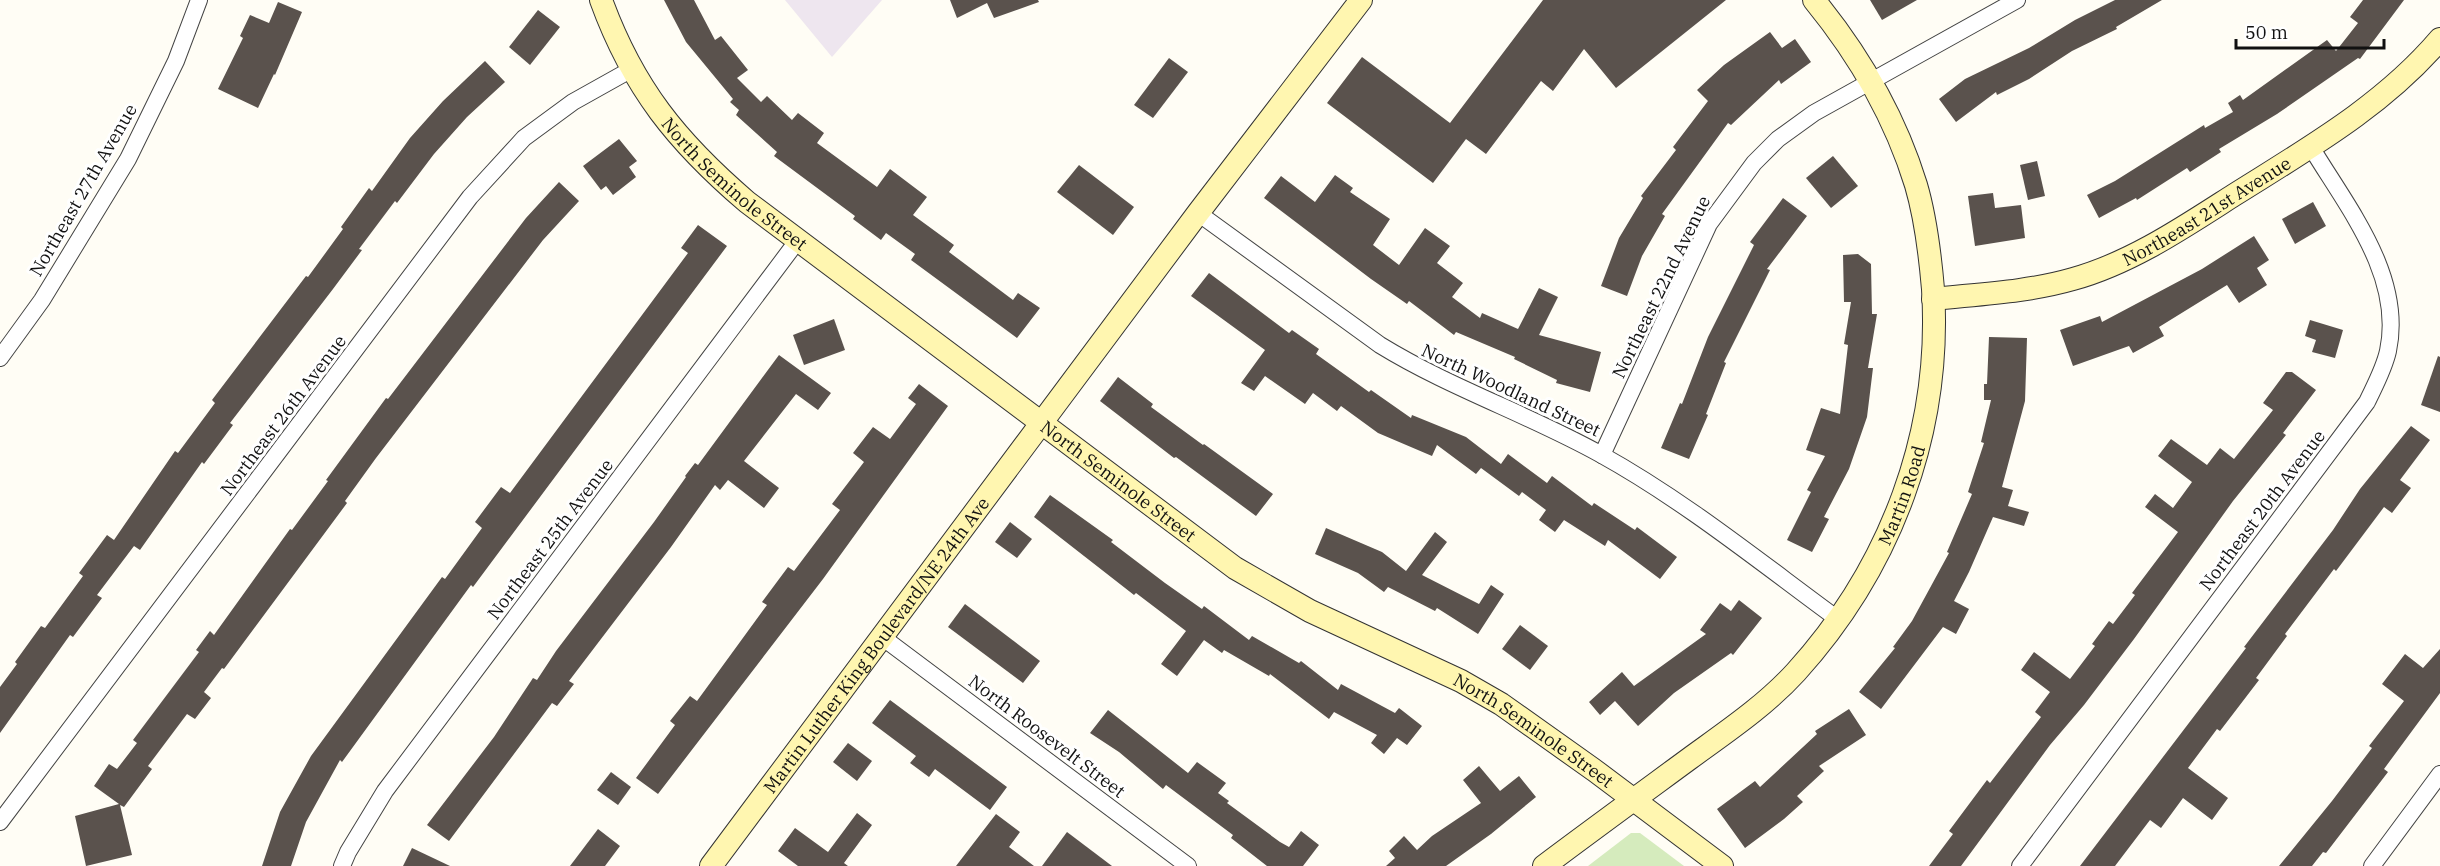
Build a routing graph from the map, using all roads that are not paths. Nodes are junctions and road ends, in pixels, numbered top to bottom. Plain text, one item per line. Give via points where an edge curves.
1 (199, 0) edge
2 (601, 0) edge
3 (1361, 0) edge
4 (1815, 0) edge
5 (2017, 0) edge
6 (2440, 39) edge
7 (632, 69) junction
8 (1870, 80) junction
9 (2311, 147) junction
10 (1198, 213) junction
11 (798, 240) junction
12 (1933, 299) junction
13 (0, 358) edge
14 (1041, 423) junction
15 (1602, 455) junction
16 (1839, 620) junction
17 (882, 637) junction
18 (2440, 774) edge
19 (1633, 800) junction
20 (0, 822) edge
21 (717, 864) edge
22 (342, 866) edge
23 (1188, 866) edge
24 (1544, 866) edge
25 (1722, 866) edge
26 (2020, 866) edge
27 (2372, 866) edge

1 - 13 street, Northeast 27th Avenue via 176,60 128,159 42,300
2 - 7 street, North Seminole Street
3 - 10 street, Martin Luther King Boulevard/NE 24th Ave
4 - 8 street, Martin Road
5 - 8 street, Northeast 22nd Avenue
6 - 9 street, Northeast 21st Avenue via 2377,100
7 - 11 street, North Seminole Street via 662,117 702,162
7 - 20 street, Northeast 26th Avenue via 573,102 524,138 470,197
8 - 12 street, Martin Road via 1893,125 1916,185 1930,256
8 - 15 street, Northeast 22nd Avenue via 1778,139 1728,195 1709,224
9 - 12 street, Northeast 21st Avenue via 2186,225 2113,264 2074,279 2023,289
9 - 26 street, Northeast 20th Avenue via 2374,251 2386,284 2390,326 2381,374 2367,402
10 - 14 street, Martin Luther King Boulevard/NE 24th Ave
10 - 15 street, North Woodland Street via 1412,365
11 - 14 street, North Seminole Street
11 - 22 street, Northeast 25th Avenue via 385,791
12 - 16 street, Martin Road via 1930,388 1911,476 1879,554
14 - 17 street, Martin Luther King Boulevard/NE 24th Ave
14 - 19 street, North Seminole Street via 1235,568 1310,611 1461,681 1524,720
15 - 16 street, North Woodland Street via 1708,524
16 - 19 street, Martin Road via 1794,675 1769,698
17 - 21 street, Martin Luther King Boulevard/NE 24th Ave
17 - 23 street, North Roosevelt Street
18 - 27 street
19 - 24 street, Martin Road
19 - 25 street, North Seminole Street

